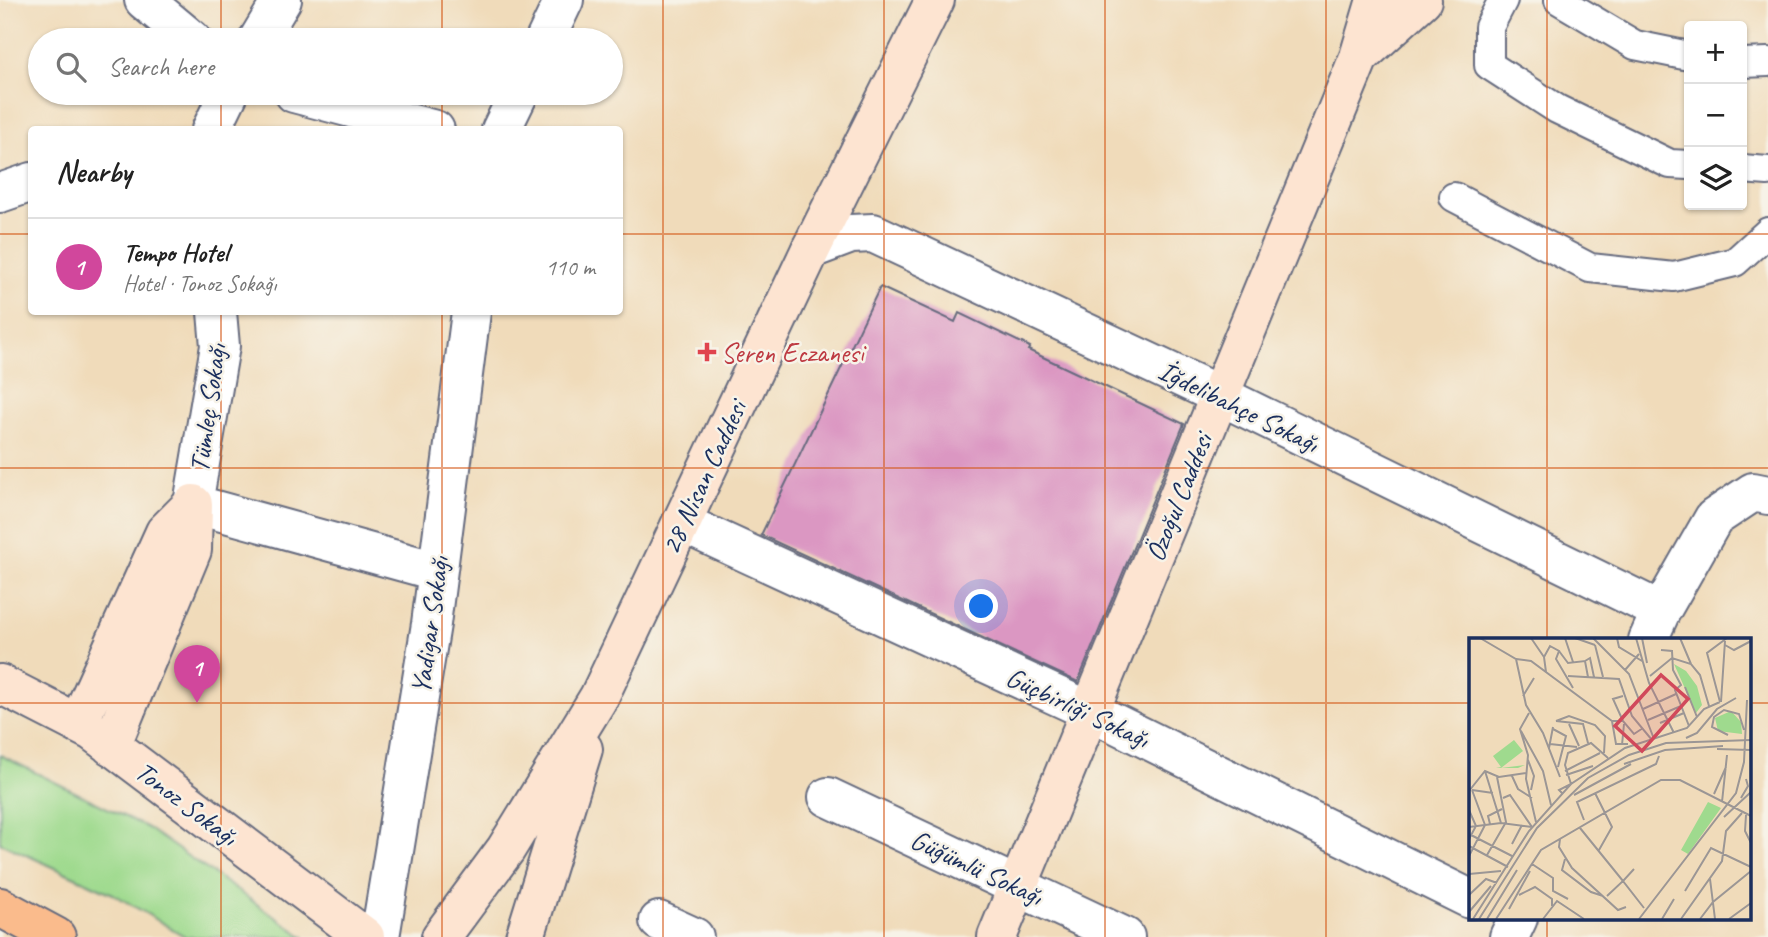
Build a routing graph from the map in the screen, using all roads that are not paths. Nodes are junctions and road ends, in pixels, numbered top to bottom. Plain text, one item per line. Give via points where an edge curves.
1 (144, 0) edge
2 (282, 0) edge
3 (565, 0) edge
4 (935, 0) edge
5 (1376, 0) edge
6 (1422, 0) edge
7 (1503, 0) edge
8 (1559, 0) edge
9 (178, 28) edge
10 (265, 28) edge
11 (551, 28) edge
12 (1684, 55) edge
13 (1359, 57) junction
14 (1768, 62) edge
15 (1747, 63) edge
16 (223, 105) edge
17 (340, 105) edge
18 (513, 105) edge
19 (213, 126) edge
20 (420, 126) edge
21 (503, 126) edge
22 (1684, 164) edge
23 (1747, 169) edge
24 (1768, 171) edge
25 (28, 183) edge
26 (0, 193) edge
27 (1454, 198) dead end
28 (1768, 232) edge
29 (811, 249) junction
30 (217, 315) edge
31 (471, 315) edge
32 (1219, 396) junction
33 (1768, 495) edge
34 (193, 504) junction
35 (682, 523) junction
36 (436, 571) junction
37 (1655, 625) edge
38 (0, 684) edge
39 (599, 697) junction
40 (1090, 711) junction
41 (78, 724) junction
42 (111, 746) junction
43 (828, 797) dead end
44 (1018, 886) junction
45 (1469, 898) edge
46 (0, 907) edge
47 (659, 921) dead end
48 (55, 937) edge
49 (365, 937) edge
50 (380, 937) edge
51 (442, 937) edge
52 (526, 937) edge
53 (694, 937) edge
54 (997, 937) edge
55 (1125, 937) edge

1 - 9 street
2 - 10 street
3 - 11 street
4 - 29 street, 28 Nisan Caddesi
5 - 13 street, Özoğul Caddesi
6 - 13 street
7 - 22 lane via 1489,27 1489,65 1557,109 1670,163
8 - 12 lane via 1635,45
13 - 32 street, Özoğul Caddesi
14 - 15 lane
16 - 19 street
17 - 20 street
18 - 21 street
23 - 24 lane
25 - 26 street
27 - 28 lane via 1590,268 1674,277 1735,262
29 - 32 street, İğdelibahçe Sokağı via 851,234 873,233
29 - 35 street, 28 Nisan Caddesi
30 - 34 street, Tümleç Sokağı via 220,345
31 - 36 street, Yadigar Sokağı
32 - 37 street, İğdelibahçe Sokağı
32 - 40 street, Özoğul Caddesi
33 - 37 street via 1753,492 1714,518
34 - 36 street
34 - 41 street via 164,531
34 - 42 street via 192,550
35 - 39 street, 28 Nisan Caddesi
35 - 40 street, Güçbirliği Sokağı
36 - 50 street, Yadigar Sokağı
38 - 41 street, Tonoz Sokağı
39 - 51 street, 28 Nisan Caddesi via 506,849
39 - 52 street
40 - 44 street, Özoğul Caddesi
40 - 45 street, Güçbirliği Sokağı
41 - 42 street, Tonoz Sokağı
42 - 49 street, Tonoz Sokağı
43 - 44 street, Güğümlü Sokağı
44 - 54 street, Özoğul Caddesi
44 - 55 street, Güğümlü Sokağı
46 - 48 highway
47 - 53 street

